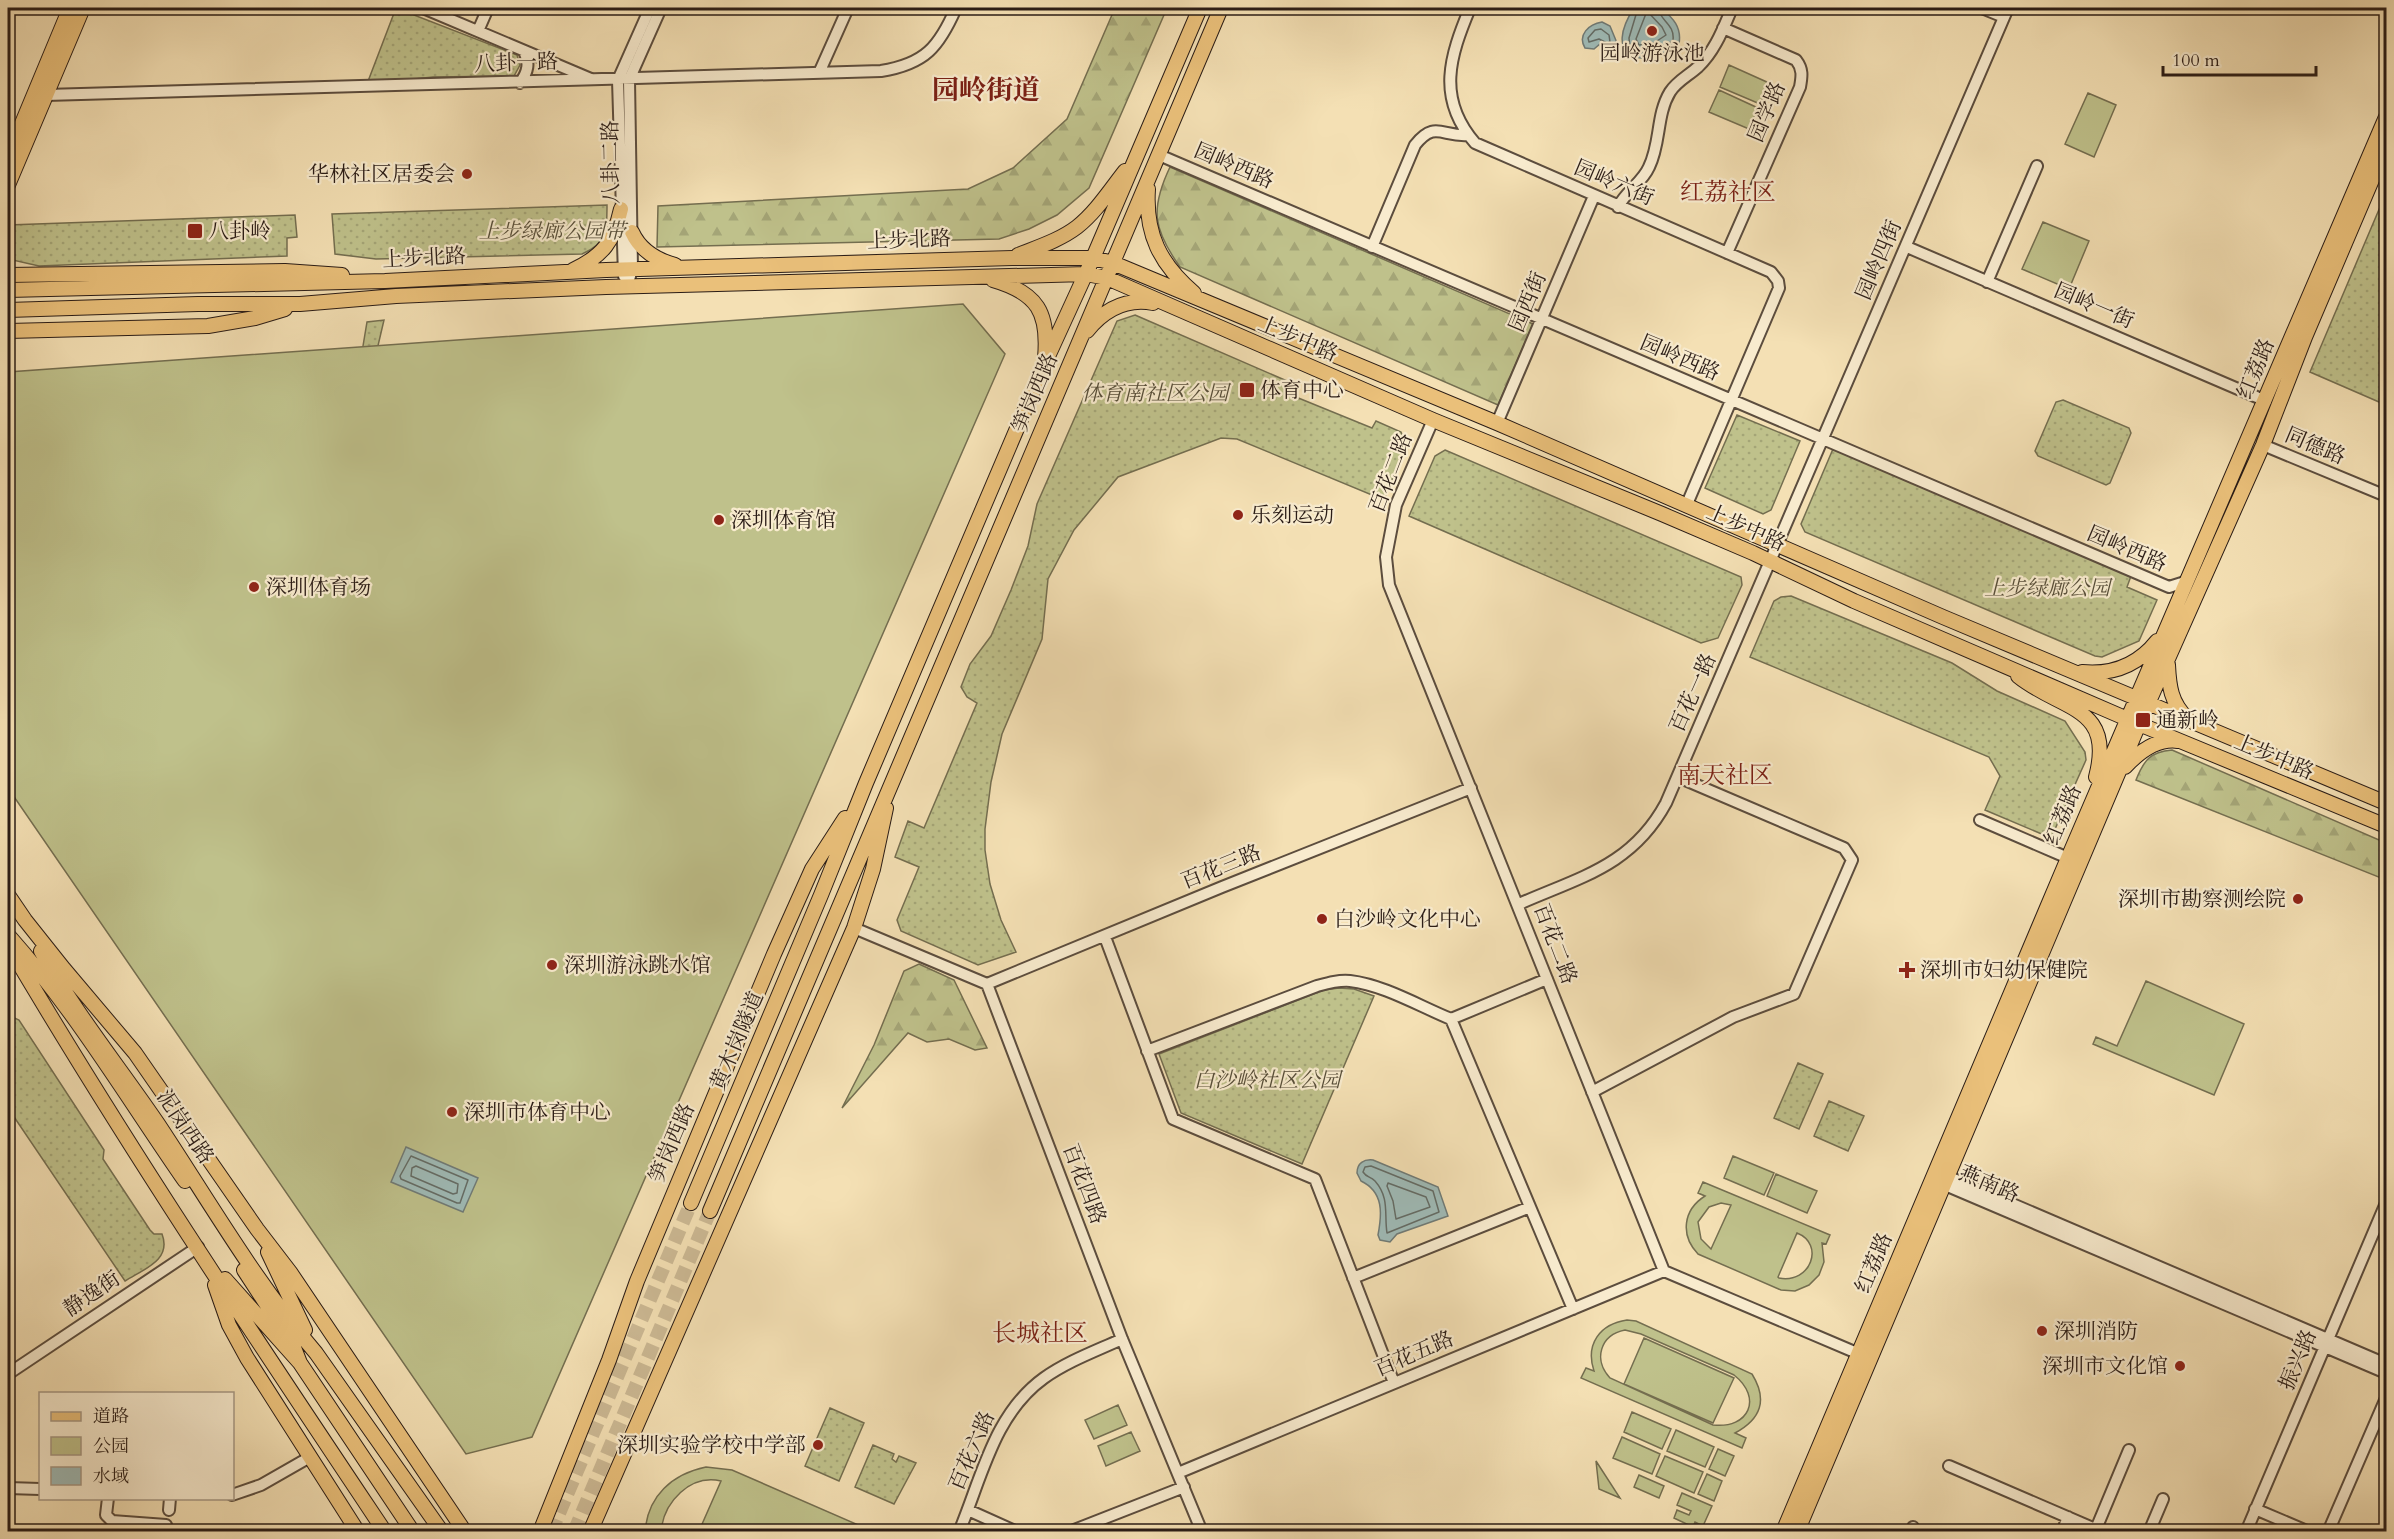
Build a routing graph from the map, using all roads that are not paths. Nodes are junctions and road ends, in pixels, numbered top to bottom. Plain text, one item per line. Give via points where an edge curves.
1 (70, 8) edge
2 (83, 8) edge
3 (423, 8) edge
4 (488, 8) edge
5 (650, 8) edge
6 (661, 8) edge
7 (848, 8) edge
8 (956, 8) edge
9 (1200, 8) edge
10 (1221, 8) edge
11 (1470, 8) edge
12 (1732, 8) edge
13 (1982, 8) edge
14 (2006, 12) edge
15 (1725, 24) junction
16 (478, 31) junction
17 (525, 51) junction
18 (819, 73) junction
19 (624, 80) junction
20 (594, 81) junction
21 (520, 83) junction
22 (46, 95) junction
23 (2386, 117) edge
24 (1468, 135) junction
25 (2386, 147) edge
26 (1159, 155) junction
27 (8, 157) edge
28 (1136, 157) junction
29 (2037, 166) dead end
30 (1148, 180) junction
31 (8, 185) edge
32 (1124, 187) junction
33 (1142, 195) junction
34 (1594, 196) junction
35 (1618, 207) junction
36 (621, 209) junction
37 (632, 232) junction
38 (1372, 247) junction
39 (1907, 247) junction
40 (1727, 253) junction
41 (1012, 258) junction
42 (1093, 258) junction
43 (1113, 262) junction
44 (683, 267) junction
45 (628, 269) junction
46 (567, 272) junction
47 (1086, 274) junction
48 (8, 275) edge
49 (986, 277) junction
50 (1107, 278) junction
51 (386, 280) junction
52 (1987, 282) junction
53 (627, 287) junction
54 (11, 288) edge
55 (1205, 302) junction
56 (300, 304) junction
57 (1170, 306) junction
58 (8, 310) edge
59 (1541, 320) junction
60 (8, 331) edge
61 (1076, 349) junction
62 (1044, 365) junction
63 (1732, 401) junction
64 (2266, 401) junction
65 (1433, 420) junction
66 (1497, 423) junction
67 (1823, 440) junction
68 (2263, 445) junction
69 (998, 474) junction
70 (1020, 482) junction
71 (2386, 496) edge
72 (1687, 504) junction
73 (1779, 544) junction
74 (1772, 562) junction
75 (2188, 581) junction
76 (2168, 627) junction
77 (2175, 643) junction
78 (2005, 665) junction
79 (2071, 670) junction
80 (2143, 701) junction
81 (2192, 721) junction
82 (2133, 722) junction
83 (2182, 742) junction
84 (2118, 775) junction
85 (1678, 777) junction
86 (866, 783) junction
87 (1471, 788) junction
88 (887, 794) junction
89 (2386, 803) edge
90 (2085, 817) junction
91 (1980, 820) dead end
92 (2386, 826) edge
93 (2068, 858) junction
94 (8, 895) edge
95 (821, 895) joint
96 (840, 903) joint
97 (1519, 904) junction
98 (25, 920) junction
99 (854, 928) junction
100 (8, 935) edge
101 (1105, 937) junction
102 (8, 945) edge
103 (1547, 979) junction
104 (987, 984) junction
105 (1451, 1019) junction
106 (1148, 1051) junction
107 (1592, 1092) junction
108 (1941, 1180) junction
109 (691, 1203) tunnel mouth
110 (2386, 1203) edge
111 (1530, 1207) junction
112 (710, 1211) tunnel mouth
113 (257, 1228) junction
114 (198, 1247) junction
115 (207, 1260) junction
116 (1664, 1271) junction
117 (1353, 1278) junction
118 (1573, 1309) junction
119 (1122, 1339) junction
120 (2327, 1343) junction
121 (316, 1353) junction
122 (1864, 1356) junction
123 (300, 1363) junction
124 (2386, 1364) edge
125 (2386, 1373) edge
126 (8, 1374) edge
127 (1394, 1383) junction
128 (2386, 1398) edge
129 (2129, 1450) dead end
130 (310, 1457) junction
131 (1949, 1466) dead end
132 (1178, 1473) junction
133 (1184, 1487) junction
134 (8, 1488) edge
135 (39, 1489) edge
136 (234, 1494) edge
137 (2163, 1499) dead end
138 (108, 1500) edge
139 (2255, 1509) junction
140 (968, 1510) junction
141 (2068, 1517) junction
142 (166, 1525) dead end
143 (539, 1529) edge
144 (2099, 1530) edge
145 (358, 1532) edge
146 (385, 1532) edge
147 (413, 1532) edge
148 (442, 1532) edge
149 (465, 1532) edge
150 (590, 1532) edge
151 (958, 1532) edge
152 (1017, 1532) edge
153 (1069, 1532) edge
154 (1202, 1532) edge
155 (1783, 1532) edge
156 (1797, 1532) edge
157 (2062, 1532) edge
158 (2149, 1532) edge
159 (2246, 1532) edge
160 (2309, 1532) edge
161 (2328, 1532) edge

1 - 27 main road
2 - 22 main road
3 - 16 street
4 - 16 street
5 - 19 street, 八卦二路
6 - 19 street, 八卦二路
7 - 18 street
8 - 18 street, 八卦一路 via 935,47 913,63 881,71
9 - 28 main road, 笋岗西路
10 - 26 main road, 笋岗西路
11 - 24 street, 园岭六街 via 1450,72 1454,106
12 - 15 street
13 - 14 street
14 - 39 street, 园岭四街
15 - 35 street via 1710,54 1671,91 1661,111 1656,152 1648,170
15 - 40 street, 园学路 via 1796,60 1802,75
16 - 17 street
17 - 20 street
17 - 21 street via 528,66
18 - 19 street, 八卦一路
19 - 20 street, 八卦一路
19 - 36 street, 八卦二路
19 - 37 street, 八卦二路
20 - 21 street, 八卦一路
21 - 22 street, 八卦一路
22 - 31 main road
23 - 64 main road, 红荔路
24 - 34 street, 园岭六街 via 1485,149
24 - 38 street via 1436,131 1424,134 1415,145
25 - 68 main road, 红荔路
26 - 30 main road, 笋岗西路
26 - 38 street, 园岭西路
28 - 32 main road, 笋岗西路
28 - 41 main road via 1077,227
29 - 52 street
30 - 33 main road, 笋岗西路
30 - 55 main road via 1148,218 1160,253 1176,276
32 - 33 main road
32 - 42 main road, 笋岗西路
33 - 43 main road, 笋岗西路
34 - 35 street, 园岭六街
34 - 59 street, 园西街
35 - 40 street, 园岭六街
36 - 45 street, 八卦二路
36 - 46 main road via 610,243 589,261
37 - 44 main road via 646,251
37 - 45 street, 八卦二路
38 - 59 street, 园岭西路
39 - 52 street, 园岭一街
39 - 67 street, 园岭四街
40 - 63 street, 园岭六街 via 1771,272 1779,288
41 - 42 main road, 上步北路
41 - 44 main road, 上步北路
42 - 43 main road, 上步中路
42 - 47 main road, 笋岗西路
43 - 50 main road, 笋岗西路
43 - 55 main road, 上步中路
44 - 45 main road, 上步北路
45 - 46 main road, 上步北路
45 - 53 street, 八卦二路
46 - 51 main road, 上步北路
47 - 49 main road, 上步北路
47 - 50 main road, 上步中路
47 - 62 main road, 笋岗西路
48 - 51 main road via 309,271
49 - 53 main road, 上步北路
49 - 62 main road via 1020,290 1040,307 1046,330
50 - 57 main road, 上步中路
50 - 61 main road, 笋岗西路
51 - 54 main road, 上步北路
52 - 64 street, 园岭一街
53 - 56 main road, 上步北路 via 396,296
55 - 66 main road, 上步中路
56 - 58 main road, 上步北路
56 - 60 main road via 255,318 208,326
57 - 61 main road via 1142,301 1118,305 1088,329
57 - 65 main road, 上步中路
59 - 63 street, 园岭西路
59 - 66 street, 园西街
61 - 70 main road, 笋岗西路
62 - 69 main road, 笋岗西路
63 - 67 street, 园岭西路
63 - 72 street, 园岭六街
64 - 75 main road, 红荔路
65 - 74 main road, 上步中路
65 - 87 street, 百花二路 via 1396,505 1386,557 1394,600
66 - 72 main road, 上步中路
67 - 73 street, 园岭四街
67 - 75 street, 园岭西路 via 2169,587
68 - 71 street, 同德路
68 - 77 main road, 红荔路
69 - 70 main road
69 - 86 main road, 笋岗西路
70 - 88 main road, 笋岗西路
72 - 73 main road, 上步中路
73 - 74 street, 百花一路
73 - 79 main road, 上步中路
74 - 78 main road, 上步中路 via 1854,602
74 - 85 street, 百花一路
75 - 76 main road, 红荔路
76 - 79 main road via 2147,653 2128,666 2101,672
76 - 80 main road, 红荔路
77 - 80 main road, 红荔路
77 - 81 main road via 2168,664 2168,681 2178,709
78 - 82 main road, 上步中路
78 - 90 main road via 2034,689 2086,714 2096,728 2099,765
79 - 80 main road, 上步中路
80 - 81 main road, 上步中路
80 - 82 main road, 红荔路
81 - 89 main road, 上步中路
82 - 83 main road, 上步中路
82 - 84 main road, 红荔路
82 - 90 main road, 红荔路
83 - 84 main road via 2166,741 2149,747
83 - 92 main road, 上步中路
84 - 108 main road, 红荔路
85 - 97 street, 百花一路 via 1654,823 1636,845 1605,866
85 - 107 street via 1844,848 1852,860 1794,994 1733,1017
86 - 95 main road, 笋岗西路
86 - 143 main road, 笋岗西路 via 803,886 637,1281
87 - 97 street, 百花二路
87 - 101 street, 百花三路
88 - 96 main road, 笋岗西路
88 - 99 main road, 笋岗西路 via 883,826
90 - 93 main road, 红荔路
91 - 93 street
93 - 108 main road, 红荔路
94 - 98 main road, 泥岗西路
95 - 109 main road, 黄木岗隧道
96 - 112 main road, 黄木岗隧道
97 - 103 street, 百花二路
98 - 113 main road, 泥岗西路 via 135,1053
98 - 121 main road, 泥岗西路 via 53,973 252,1266
99 - 104 street
99 - 150 main road, 笋岗西路
100 - 123 main road, 泥岗西路 via 36,966 142,1119 293,1345
101 - 104 street, 百花三路
101 - 106 street
102 - 114 main road, 泥岗西路 via 90,1084
103 - 105 street
103 - 107 street, 百花二路
104 - 119 street, 百花四路
105 - 106 street via 1367,985 1336,981
105 - 111 street
106 - 117 street via 1173,1119 1315,1179
107 - 116 street, 百花二路
108 - 120 street, 燕南路
108 - 122 main road, 红荔路
110 - 120 street, 振兴路
111 - 117 street
111 - 118 street
113 - 121 main road, 泥岗西路
113 - 149 main road, 泥岗西路
114 - 115 main road, 泥岗西路
114 - 126 street, 静逸街
115 - 123 main road, 泥岗西路
115 - 130 main road via 229,1325
115 - 146 main road, 泥岗西路
116 - 118 street, 百花五路
116 - 122 street
117 - 127 street
118 - 127 street, 百花五路
119 - 132 street, 百花四路
119 - 140 street, 百花六路 via 1055,1371 1018,1401 999,1429
120 - 124 street, 燕南路
120 - 125 street, 燕南路
120 - 139 street, 振兴路
121 - 148 main road, 泥岗西路
122 - 155 main road, 红荔路
122 - 156 main road, 红荔路
123 - 147 main road, 泥岗西路
127 - 132 street, 百花五路
128 - 161 street
129 - 144 street
130 - 136 street via 261,1485
130 - 145 main road
131 - 141 street
132 - 133 street, 百花四路
133 - 153 street
133 - 154 street, 百花四路
134 - 135 street
137 - 158 street
138 - 142 street via 106,1515 112,1521
139 - 159 street, 振兴路
139 - 160 street
140 - 151 street, 百花六路
140 - 152 street
141 - 144 street
141 - 157 street

